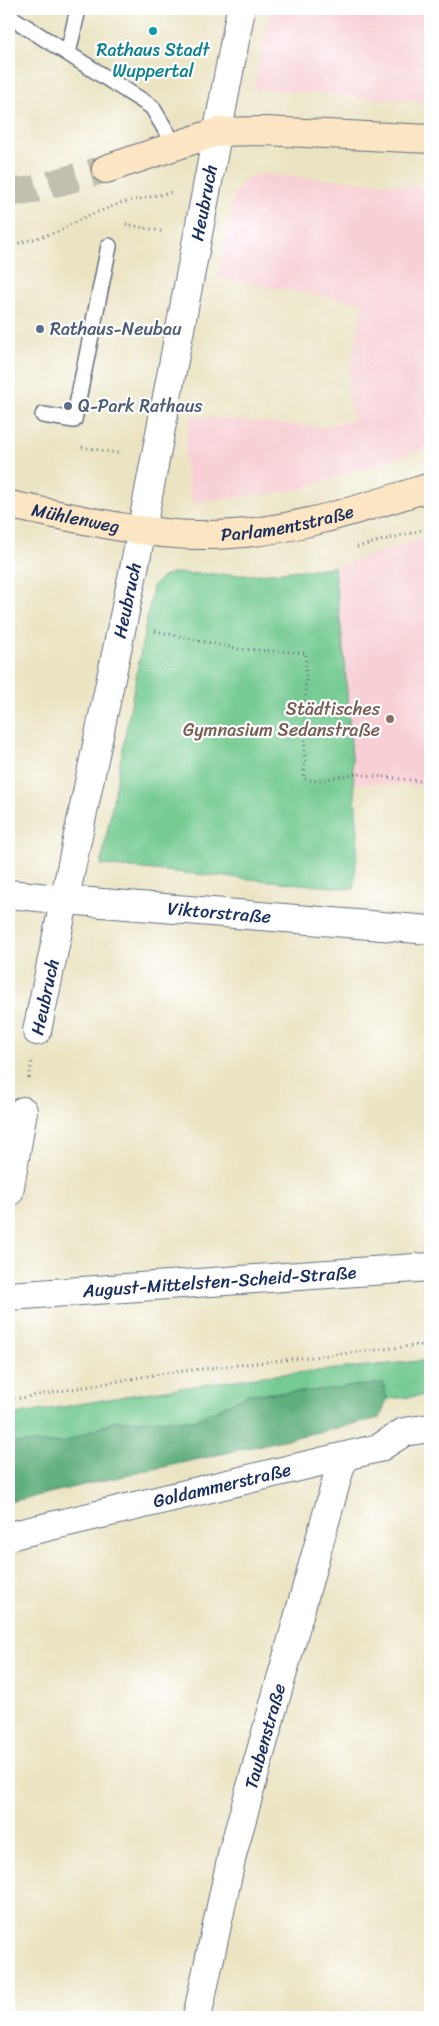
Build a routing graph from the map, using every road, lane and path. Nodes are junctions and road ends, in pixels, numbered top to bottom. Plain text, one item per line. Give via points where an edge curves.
1 (78, 9) edge
2 (242, 9) edge
3 (9, 16) edge
4 (68, 53) junction
5 (217, 132) junction
6 (430, 139) edge
7 (175, 146) junction
8 (106, 169) tunnel mouth
9 (207, 185) junction
10 (9, 246) edge
11 (109, 246) dead end
12 (43, 415) dead end
13 (74, 420) junction
14 (155, 461) junction
15 (430, 486) edge
16 (9, 504) edge
17 (141, 530) junction
18 (122, 625) junction
19 (430, 782) edge
20 (9, 894) edge
21 (66, 900) junction
22 (430, 930) edge
23 (37, 1031) joint
24 (23, 1111) joint
25 (9, 1192) edge
26 (430, 1267) edge
27 (9, 1296) edge
28 (430, 1344) edge
29 (9, 1400) edge
30 (426, 1432) edge
31 (343, 1457) junction
32 (9, 1536) edge
33 (197, 2017) edge

1 - 4 lane
2 - 5 street, Heubruch
3 - 4 lane
4 - 7 lane via 152,107
5 - 6 main road via 264,131
5 - 7 main road
5 - 9 street, Heubruch
7 - 8 main road
9 - 10 path via 121,203 57,232
9 - 14 street, Heubruch
11 - 13 lane
12 - 13 lane
13 - 14 path via 69,444
14 - 17 street, Heubruch
15 - 17 main road, Parlamentstraße via 353,511 251,533 196,535
16 - 17 main road, Mühlenweg
17 - 18 street, Heubruch
18 - 19 path via 239,649 306,653 304,779 314,781 356,774
18 - 21 street, Heubruch
20 - 21 street, Viktorstraße
21 - 22 street, Viktorstraße
21 - 23 street, Heubruch
23 - 24 path, Heubruch
24 - 25 street
26 - 27 street, August-Mittelsten-Scheid-Straße
28 - 29 path via 165,1373
30 - 31 street, Goldammerstraße via 404,1432 379,1448
31 - 32 street, Goldammerstraße
31 - 33 street, Taubenstraße via 233,1851

